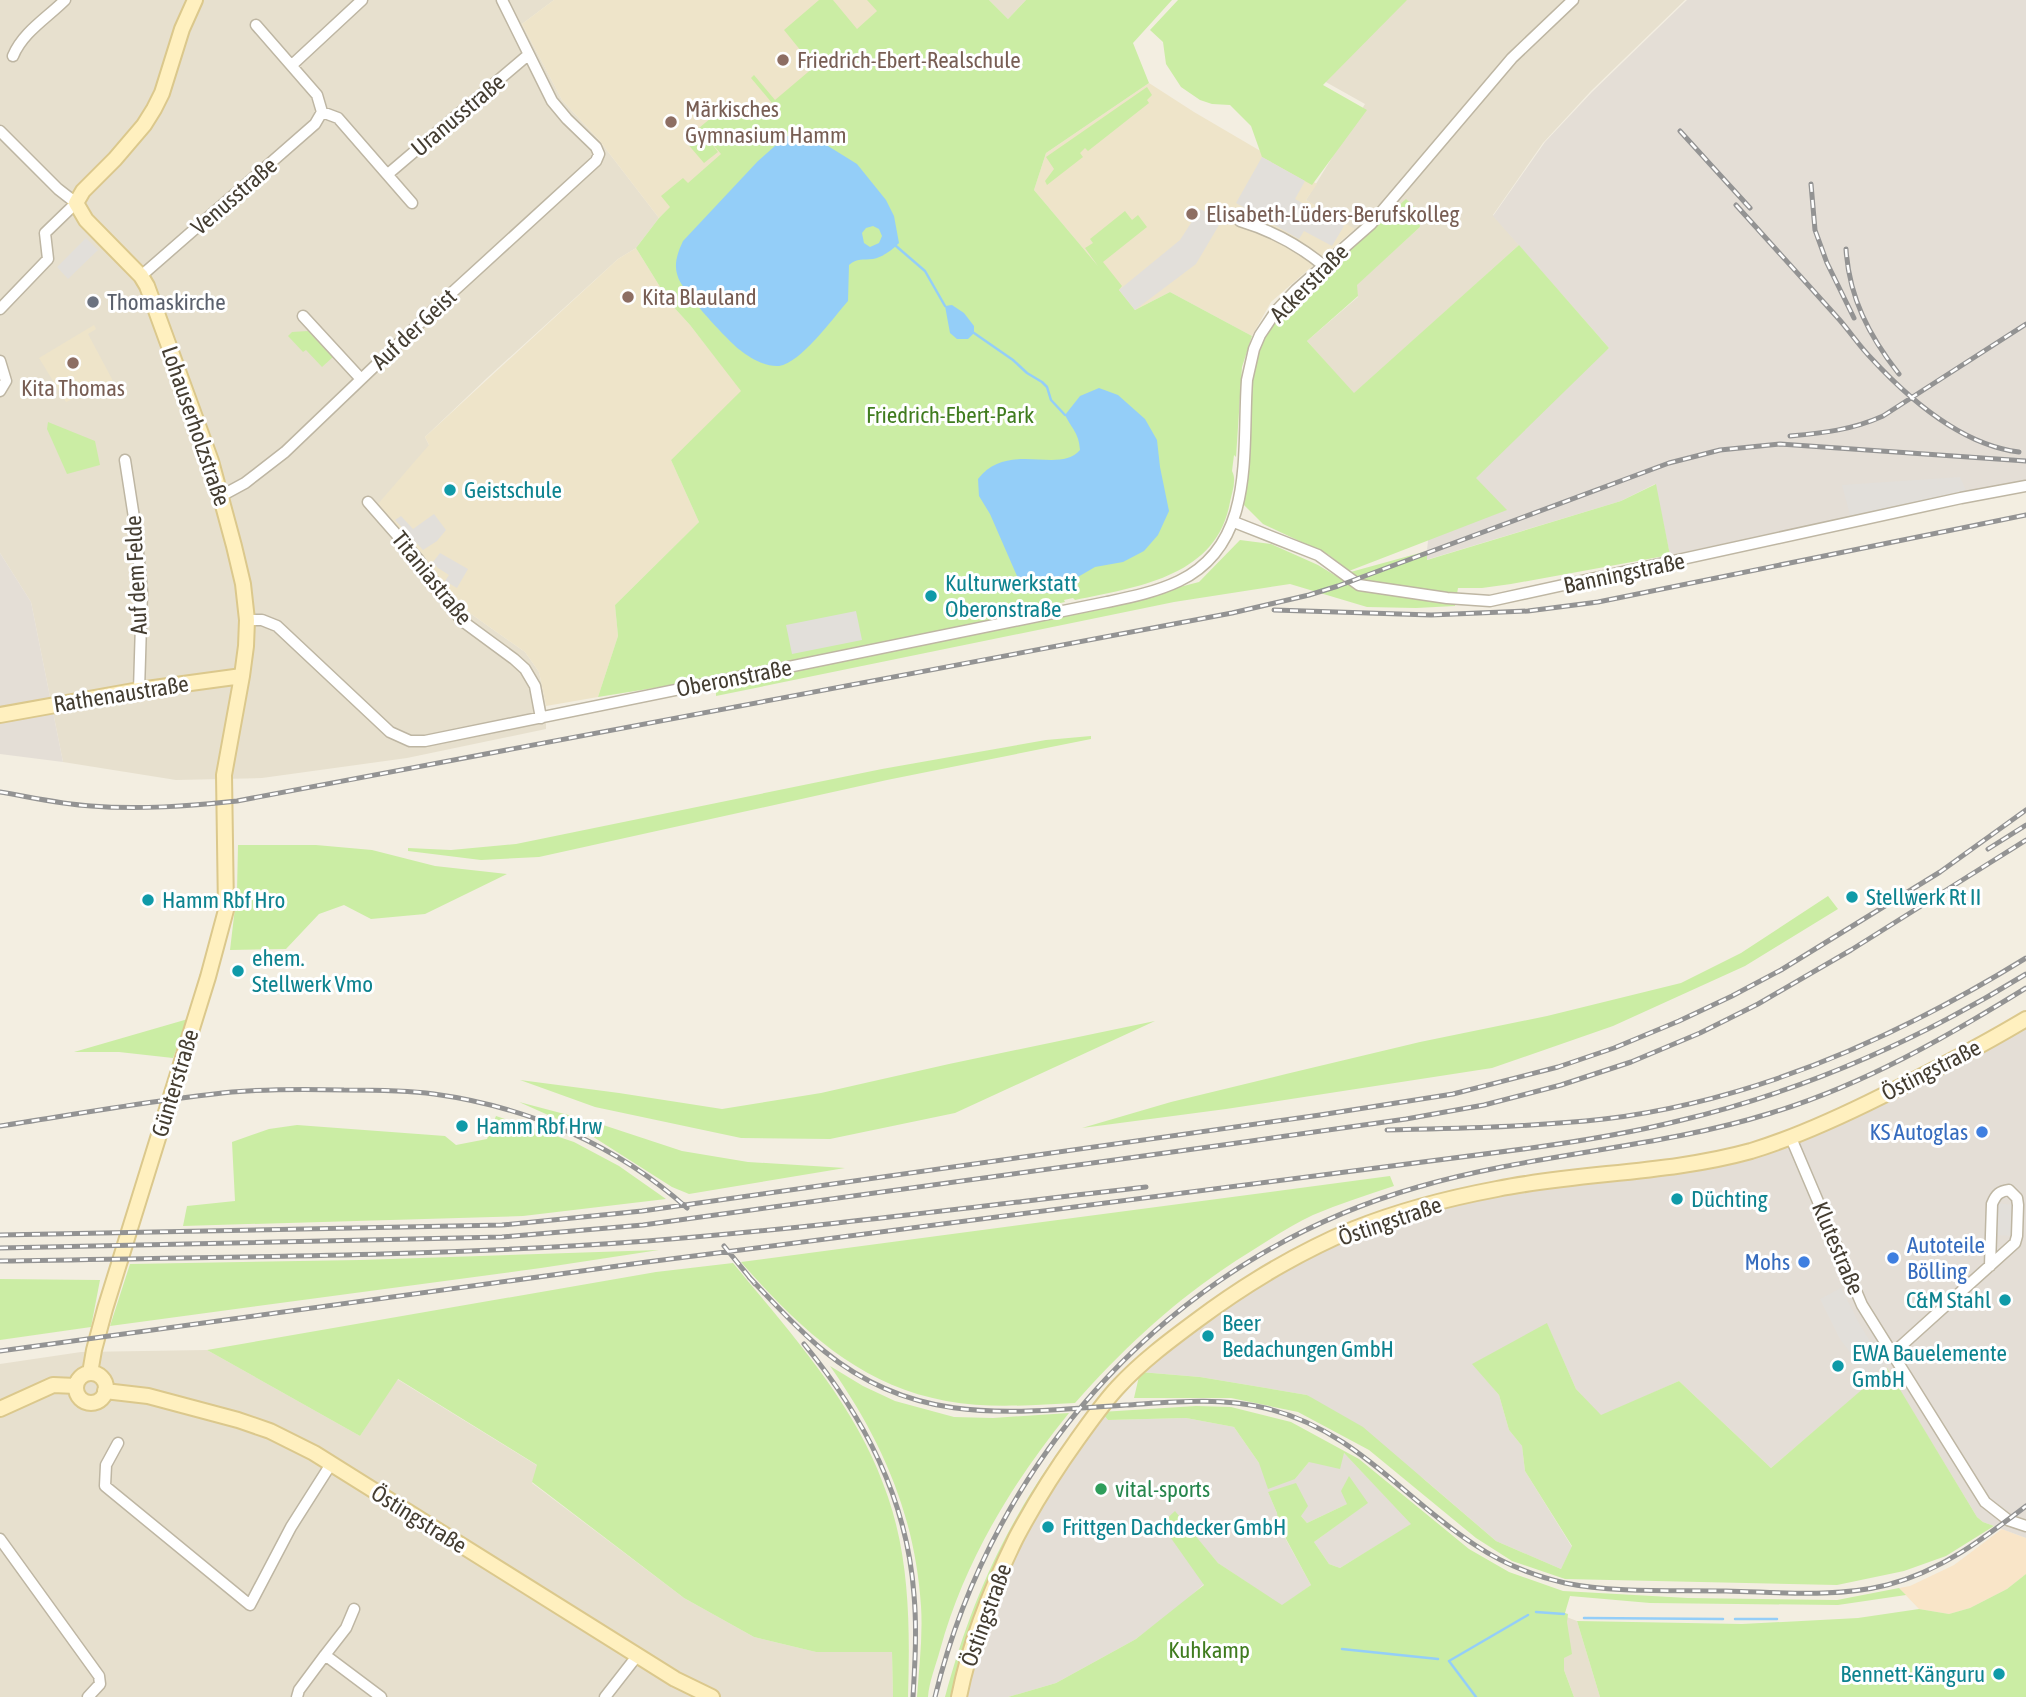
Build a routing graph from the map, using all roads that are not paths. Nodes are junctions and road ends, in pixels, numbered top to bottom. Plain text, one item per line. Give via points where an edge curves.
1 (195, 0) edge
2 (362, 0) edge
3 (502, 0) edge
4 (1573, 0) edge
5 (59, 2) edge
6 (256, 25) dead end
7 (528, 55) junction
8 (13, 56) dead end
9 (292, 65) junction
10 (322, 112) junction
11 (1, 133) edge
12 (388, 174) junction
13 (76, 202) junction
14 (412, 203) dead end
15 (1240, 221) dead end
16 (1324, 266) junction
17 (141, 276) junction
18 (0, 309) edge
19 (303, 316) dead end
20 (0, 361) edge
21 (361, 379) junction
22 (0, 391) edge
23 (124, 460) dead end
24 (2026, 486) edge
25 (221, 496) junction
26 (368, 502) dead end
27 (1234, 522) junction
28 (247, 620) junction
29 (242, 676) junction
30 (139, 690) junction
31 (0, 715) edge
32 (541, 718) junction
33 (224, 788) joint
34 (2026, 1019) edge
35 (1791, 1138) junction
36 (1990, 1266) junction
37 (1892, 1353) junction
38 (90, 1373) junction
39 (76, 1387) junction
40 (106, 1391) junction
41 (0, 1409) edge
42 (118, 1443) dead end
43 (331, 1464) junction
44 (2026, 1526) edge
45 (0, 1539) edge
46 (354, 1609) dead end
47 (326, 1655) junction
48 (638, 1656) junction
49 (88, 1697) edge
50 (297, 1697) edge
51 (381, 1697) edge
52 (605, 1697) edge
53 (712, 1697) edge
54 (958, 1697) edge

1 - 13 street via 154,109
2 - 9 street
3 - 7 street
4 - 16 street, Ackerstraße via 1512,58 1381,213
5 - 8 street via 18,44
6 - 9 street
7 - 12 street, Uranusstraße
7 - 21 street, Auf der Geist via 552,101 599,154
9 - 10 street via 317,95
10 - 12 street via 338,118
10 - 17 street, Venusstraße via 315,124
11 - 13 street
12 - 14 street
13 - 17 street, Lohauserholzstraße via 86,220
13 - 18 street via 45,233 48,259
15 - 16 street via 1263,228
16 - 27 street, Ackerstraße via 1276,311 1254,349 1247,380 1240,501
17 - 25 street, Lohauserholzstraße
19 - 21 street
20 - 22 street via 6,381
21 - 25 street, Auf der Geist via 285,452
23 - 30 street, Auf dem Felde via 142,591
24 - 27 street, Banningstraße via 1490,601 1359,585 1318,555
25 - 28 street, Lohauserholzstraße
26 - 32 street, Titaniastraße via 418,559 461,620 526,669 535,686
27 - 32 street, Oberonstraße via 1207,561 1182,580 1156,590
28 - 29 street, Lohauserholzstraße
28 - 32 street, Oberonstraße via 277,626 390,732 410,741
29 - 30 street, Rathenaustraße
29 - 33 street, Lohauserholzstraße
30 - 31 street, Rathenaustraße
33 - 38 street, Günterstraße via 227,891 223,923
34 - 35 street, Östingstraße via 1930,1072
35 - 37 street, Klutestraße via 1862,1305
35 - 54 street, Östingstraße via 1748,1152 1650,1171 1536,1182 1424,1207 1353,1230 1242,1288 1167,1342 1118,1387 1066,1455 1026,1518 994,1584
36 - 36 street via 2017,1236 2017,1198 2009,1190 2001,1191 1992,1204
36 - 37 street
37 - 44 street, Klutestraße via 1985,1502 2008,1521
38 - 39 street via 79,1378
38 - 40 street via 102,1378
39 - 40 street via 86,1402 96,1402
39 - 41 street via 53,1385
40 - 43 street, Östingstraße via 148,1396 238,1420 270,1431
42 - 43 street via 106,1465 105,1486 250,1605 291,1526
43 - 48 street, Östingstraße
45 - 49 street via 99,1676 100,1684
46 - 47 street
47 - 50 street
47 - 51 street
48 - 52 street
48 - 53 street, Östingstraße

